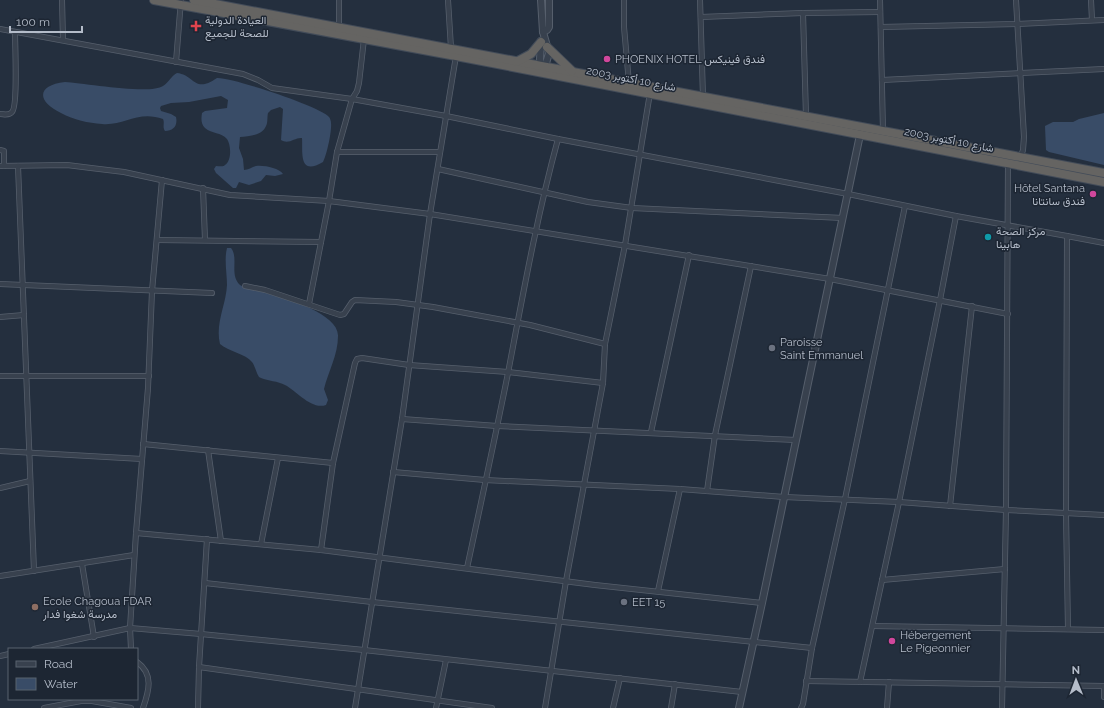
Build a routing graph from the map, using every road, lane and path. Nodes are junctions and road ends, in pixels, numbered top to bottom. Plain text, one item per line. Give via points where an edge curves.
1 (62, 0) edge
2 (154, 0) edge
3 (197, 0) edge
4 (339, 0) edge
5 (448, 0) edge
6 (541, 0) edge
7 (548, 0) edge
8 (624, 0) edge
9 (700, 0) edge
10 (880, 0) edge
11 (1016, 0) edge
12 (1091, 0) edge
13 (181, 3) edge
14 (880, 12) junction
15 (803, 13) junction
16 (701, 17) junction
17 (1092, 20) junction
18 (1104, 20) edge
19 (1017, 24) junction
20 (881, 27) junction
21 (0, 29) edge
22 (339, 31) junction
23 (15, 32) junction
24 (543, 32) junction
25 (364, 39) junction
26 (62, 40) junction
27 (544, 44) junction
28 (455, 51) junction
29 (518, 61) junction
30 (176, 62) junction
31 (543, 69) junction
32 (1104, 69) edge
33 (573, 71) junction
34 (1020, 73) junction
35 (882, 80) junction
36 (629, 83) junction
37 (651, 90) junction
38 (703, 97) junction
39 (352, 99) junction
40 (0, 114) edge
41 (446, 116) junction
42 (806, 116) junction
43 (861, 130) junction
44 (883, 131) junction
45 (558, 139) junction
46 (0, 150) edge
47 (337, 152) junction
48 (440, 152) junction
49 (640, 154) junction
50 (1009, 159) junction
51 (1019, 161) junction
52 (2, 166) edge
53 (18, 166) junction
54 (438, 169) junction
55 (1104, 173) edge
56 (162, 180) junction
57 (1104, 182) edge
58 (203, 188) junction
59 (544, 192) junction
60 (848, 194) junction
61 (330, 201) junction
62 (905, 206) junction
63 (632, 208) junction
64 (430, 214) junction
65 (956, 216) junction
66 (843, 218) junction
67 (1008, 225) junction
68 (535, 232) junction
69 (1067, 236) junction
70 (157, 240) junction
71 (205, 240) junction
72 (321, 242) junction
73 (1104, 243) edge
74 (625, 245) junction
75 (689, 255) junction
76 (751, 266) junction
77 (830, 279) junction
78 (0, 284) edge
79 (23, 285) junction
80 (245, 286) dead end
81 (888, 290) junction
82 (152, 291) junction
83 (212, 293) dead end
84 (940, 300) junction
85 (309, 304) junction
86 (416, 304) junction
87 (972, 306) junction
88 (1008, 314) junction
89 (24, 315) junction
90 (0, 317) edge
91 (517, 323) junction
92 (605, 344) junction
93 (409, 365) junction
94 (508, 372) junction
95 (0, 376) edge
96 (27, 376) junction
97 (148, 376) junction
98 (603, 384) junction
99 (402, 419) junction
100 (497, 426) junction
101 (594, 430) junction
102 (651, 432) junction
103 (715, 435) junction
104 (796, 440) junction
105 (143, 444) junction
106 (208, 450) junction
107 (0, 451) edge
108 (29, 453) junction
109 (278, 458) junction
110 (142, 459) junction
111 (333, 463) junction
112 (393, 472) junction
113 (485, 480) junction
114 (30, 481) junction
115 (583, 484) junction
116 (0, 488) edge
117 (680, 489) junction
118 (707, 491) junction
119 (784, 497) junction
120 (845, 499) junction
121 (899, 502) junction
122 (950, 506) junction
123 (1006, 510) junction
124 (1066, 514) junction
125 (1104, 515) edge
126 (136, 533) junction
127 (207, 539) junction
128 (221, 541) junction
129 (261, 544) junction
130 (321, 550) junction
131 (134, 555) junction
132 (379, 557) junction
133 (82, 564) junction
134 (467, 568) junction
135 (1005, 569) junction
136 (34, 571) junction
137 (0, 576) edge
138 (882, 580) junction
139 (566, 581) junction
140 (205, 583) junction
141 (658, 591) junction
142 (372, 602) junction
143 (762, 603) junction
144 (559, 621) junction
145 (873, 626) junction
146 (130, 628) junction
147 (1004, 628) junction
148 (1068, 629) junction
149 (1104, 630) edge
150 (201, 634) junction
151 (94, 637) junction
152 (754, 642) junction
153 (39, 648) edge
154 (131, 648) edge
155 (812, 648) junction
156 (364, 650) junction
157 (446, 660) junction
158 (138, 663) edge
159 (199, 667) junction
160 (551, 670) junction
161 (620, 678) junction
162 (806, 681) junction
163 (860, 682) junction
164 (889, 682) junction
165 (675, 684) junction
166 (1003, 685) junction
167 (1104, 686) edge
168 (358, 689) junction
169 (742, 692) junction
170 (1104, 697) edge
171 (438, 701) junction
172 (44, 708) edge
173 (131, 708) edge
174 (143, 708) edge
175 (198, 708) edge
176 (355, 708) edge
177 (436, 708) edge
178 (492, 708) edge
179 (545, 708) edge
180 (613, 708) edge
181 (671, 708) edge
182 (739, 708) edge
183 (801, 708) edge
184 (887, 708) edge
185 (1002, 708) edge

1 - 26 street
2 - 13 highway, شارع 10 أكتوبر 2003
3 - 22 highway, شارع 10 أكتوبر 2003
4 - 22 street
5 - 28 street
6 - 24 street
7 - 24 street via 549,27
8 - 36 street
9 - 16 street
10 - 14 street
11 - 19 street
12 - 17 street
13 - 22 highway, شارع 10 أكتوبر 2003
13 - 30 street
14 - 15 street
14 - 20 street
15 - 16 street
15 - 42 street
16 - 38 street
17 - 18 street
17 - 19 street
19 - 20 street
19 - 34 street
20 - 35 street
21 - 23 street
22 - 25 highway, شارع 10 أكتوبر 2003
22 - 28 highway, شارع 10 أكتوبر 2003
23 - 26 street
23 - 40 street via 14,108 8,115
24 - 27 street
25 - 28 highway, شارع 10 أكتوبر 2003
25 - 39 street via 359,83
26 - 30 street
27 - 29 highway
27 - 31 street via 549,56
27 - 33 highway
28 - 29 highway, شارع 10 أكتوبر 2003
28 - 31 highway, شارع 10 أكتوبر 2003
28 - 41 street
29 - 31 highway, شارع 10 أكتوبر 2003
30 - 39 street via 243,74 272,88
31 - 33 highway, شارع 10 أكتوبر 2003
31 - 37 highway, شارع 10 أكتوبر 2003
32 - 34 street
33 - 36 highway, شارع 10 أكتوبر 2003
34 - 35 street
34 - 51 street via 1024,137
35 - 44 street
36 - 37 highway, شارع 10 أكتوبر 2003
37 - 38 highway, شارع 10 أكتوبر 2003
37 - 43 highway, شارع 10 أكتوبر 2003
37 - 49 street
38 - 42 highway, شارع 10 أكتوبر 2003
39 - 41 street
39 - 47 street
41 - 45 street
41 - 48 street
42 - 43 highway, شارع 10 أكتوبر 2003
43 - 44 highway, شارع 10 أكتوبر 2003
43 - 50 highway, شارع 10 أكتوبر 2003
43 - 60 street
44 - 50 highway, شارع 10 أكتوبر 2003
45 - 49 street
45 - 59 street
46 - 52 street via 4,151
47 - 48 street
47 - 61 street
48 - 54 street
49 - 60 street
49 - 63 street
50 - 51 highway, شارع 10 أكتوبر 2003
50 - 67 street
51 - 55 highway, شارع 10 أكتوبر 2003
51 - 57 highway, شارع 10 أكتوبر 2003
52 - 53 street
53 - 56 street via 67,165
53 - 79 street
54 - 59 street
54 - 64 street
56 - 58 street
56 - 70 street
58 - 61 street via 230,195
58 - 71 street
59 - 63 street
59 - 68 street
60 - 62 street
60 - 66 street
61 - 64 street
61 - 72 street
62 - 65 street
62 - 81 street
63 - 66 street
63 - 74 street
64 - 68 street
64 - 86 street
65 - 67 street
65 - 84 street
66 - 77 street
67 - 69 street
67 - 88 street
68 - 74 street
68 - 91 street
69 - 73 street
69 - 124 street
70 - 71 street
70 - 82 street
71 - 72 street
72 - 85 street
74 - 75 street
74 - 92 street
75 - 76 street
75 - 102 street
76 - 77 street
76 - 103 street
77 - 81 street
77 - 104 street
78 - 79 street
79 - 82 street
79 - 89 street
80 - 85 street
81 - 84 street
81 - 120 street
82 - 83 street
82 - 97 street
84 - 87 street
84 - 121 street
85 - 86 street via 340,315 344,314 355,300
86 - 91 street
86 - 93 street
87 - 88 street
87 - 122 street
88 - 123 street
89 - 90 street
89 - 96 street
91 - 92 street
91 - 94 street
92 - 98 street
93 - 94 street
93 - 99 street
93 - 111 street via 357,359
94 - 98 street
94 - 100 street
95 - 96 street
96 - 97 street
96 - 108 street
97 - 105 street
98 - 101 street
99 - 100 street
99 - 112 street
100 - 101 street
100 - 113 street
101 - 102 street
101 - 115 street
102 - 103 street
103 - 104 street
103 - 118 street
104 - 119 street
105 - 106 street
105 - 110 street
106 - 109 street
106 - 128 street
107 - 108 street
108 - 110 street
108 - 114 street
109 - 111 street
109 - 129 street
110 - 126 street
111 - 130 street
112 - 113 street
112 - 132 street
113 - 115 street
113 - 134 street
114 - 116 street
114 - 136 street
115 - 117 street
115 - 139 street
117 - 118 street
117 - 141 street
118 - 119 street
119 - 120 street
119 - 143 street
120 - 121 street
120 - 155 street
121 - 122 street
121 - 138 street
122 - 123 street
123 - 124 street
123 - 135 street
124 - 125 street
124 - 148 street
126 - 127 street
126 - 131 street
127 - 128 street
127 - 140 street
128 - 129 street
129 - 130 street
130 - 132 street
131 - 133 street
131 - 146 street
132 - 134 street
132 - 142 street
133 - 136 street
133 - 151 street
134 - 139 street
135 - 138 street
135 - 147 street
136 - 137 street
138 - 145 street
139 - 141 street
139 - 144 street
140 - 142 street
140 - 150 street
141 - 143 street
142 - 144 street
142 - 156 street
143 - 152 street
144 - 152 street
144 - 160 street
145 - 147 street
145 - 163 street
146 - 150 street
146 - 151 street
146 - 154 street
147 - 148 street
147 - 166 street
148 - 149 street
150 - 156 street
150 - 159 street
151 - 153 street
152 - 155 street
152 - 169 street
155 - 162 street
156 - 157 street
156 - 168 street
157 - 160 street
157 - 171 street
158 - 174 street via 147,673 150,682
159 - 168 street
159 - 175 street
160 - 161 street
160 - 179 street
161 - 165 street
161 - 180 street
162 - 163 street
162 - 183 street
163 - 164 street
164 - 166 street
164 - 184 street
165 - 169 street
165 - 181 street
166 - 167 street
166 - 185 street
167 - 170 street
168 - 171 street
168 - 176 street
169 - 182 street
171 - 177 street
171 - 178 street
172 - 173 street via 92,701

